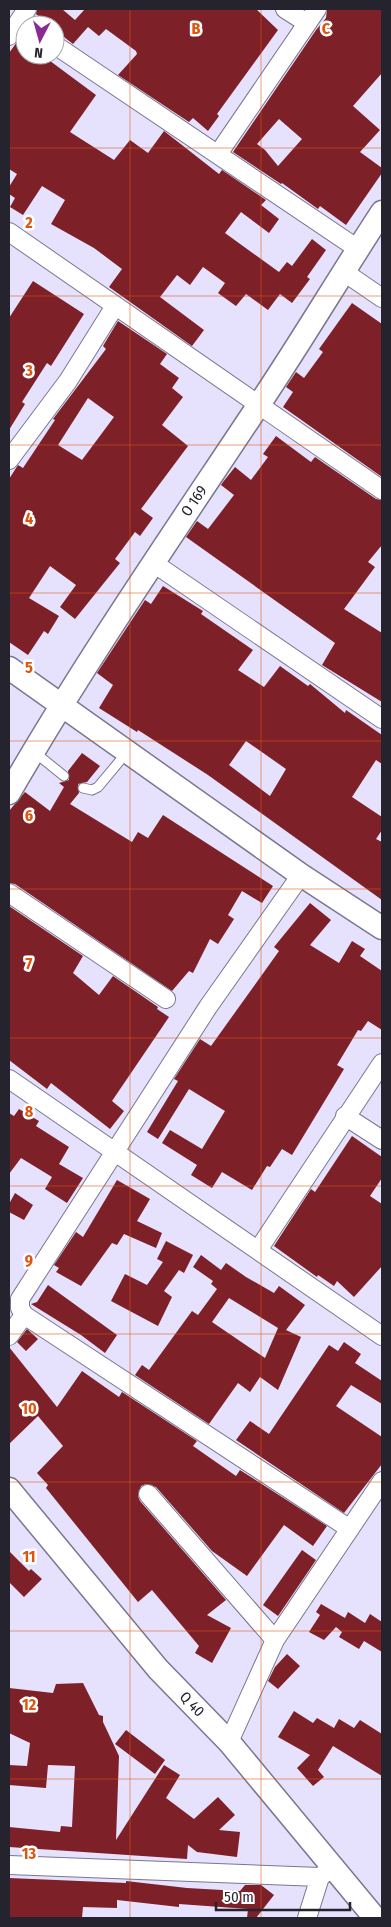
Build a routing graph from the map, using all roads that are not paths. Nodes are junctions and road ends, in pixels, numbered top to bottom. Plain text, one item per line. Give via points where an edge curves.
1 (285, 9) edge
2 (312, 16) edge
3 (65, 52) edge
4 (218, 154) junction
5 (382, 212) edge
6 (9, 232) edge
7 (358, 249) junction
8 (344, 272) junction
9 (382, 298) edge
10 (115, 306) junction
11 (259, 406) junction
12 (11, 452) edge
13 (382, 490) edge
14 (152, 562) junction
15 (9, 668) edge
16 (61, 703) junction
17 (382, 719) edge
18 (33, 751) junction
19 (128, 751) junction
20 (64, 776) dead end
21 (83, 788) dead end
22 (9, 793) edge
23 (301, 876) junction
24 (9, 893) edge
25 (382, 928) edge
26 (166, 999) dead end
27 (382, 1063) edge
28 (9, 1079) edge
29 (345, 1116) junction
30 (382, 1140) edge
31 (114, 1151) junction
32 (258, 1250) junction
33 (24, 1315) junction
34 (9, 1336) edge
35 (382, 1336) edge
36 (382, 1481) edge
37 (9, 1489) edge
38 (148, 1494) dead end
39 (350, 1529) junction
40 (276, 1640) junction
41 (229, 1742) junction
42 (9, 1865) edge
43 (326, 1873) junction
44 (307, 1918) edge
45 (375, 1918) edge

1 - 2 street
2 - 4 street
3 - 4 street
4 - 7 street
5 - 7 street, O 169
6 - 10 street
7 - 8 street, O 169
8 - 9 street
8 - 11 street, O 169
10 - 11 street
10 - 12 street via 68,381
11 - 13 street
11 - 14 street, O 169
14 - 16 street, O 169
14 - 17 street
15 - 16 street
16 - 18 street, O 169
16 - 19 street
18 - 20 lane
18 - 22 street, O 169
19 - 21 lane via 98,787 92,790
19 - 23 street
23 - 25 street
23 - 31 street via 208,1007
24 - 26 street
27 - 29 street
28 - 31 street
29 - 30 street
29 - 32 street
31 - 32 street
31 - 33 street via 20,1299
32 - 35 street
33 - 34 street
33 - 39 street
36 - 39 street
37 - 41 street, Q 40 via 158,1669
38 - 40 street
39 - 40 street
40 - 41 street
41 - 43 street, Q 40
42 - 43 street
43 - 44 street
43 - 45 street, Q 40

